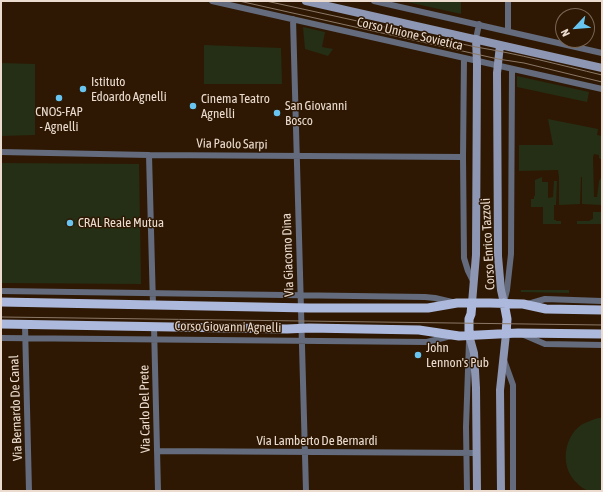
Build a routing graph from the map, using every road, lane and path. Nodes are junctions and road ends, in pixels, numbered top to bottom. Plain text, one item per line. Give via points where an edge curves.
1 (212, 1) edge
2 (306, 1) edge
3 (374, 1) edge
4 (508, 1) edge
5 (293, 19) junction
6 (479, 24) junction
7 (508, 31) junction
8 (476, 39) junction
9 (500, 45) junction
10 (602, 52) edge
11 (464, 58) junction
12 (477, 62) junction
13 (497, 66) junction
14 (602, 68) edge
15 (512, 70) junction
16 (602, 89) edge
17 (1, 152) edge
18 (149, 154) junction
19 (296, 156) junction
20 (463, 157) junction
21 (474, 282) junction
22 (1, 291) edge
23 (27, 292) junction
24 (153, 294) junction
25 (300, 296) junction
26 (602, 301) edge
27 (1, 302) edge
28 (27, 302) junction
29 (457, 303) junction
30 (472, 303) junction
31 (504, 303) junction
32 (153, 305) junction
33 (525, 305) junction
34 (301, 308) junction
35 (602, 310) edge
36 (1, 324) edge
37 (25, 324) junction
38 (154, 326) junction
39 (302, 329) junction
40 (521, 333) junction
41 (506, 334) junction
42 (602, 334) edge
43 (454, 335) junction
44 (470, 335) junction
45 (1, 338) edge
46 (25, 338) junction
47 (154, 340) junction
48 (302, 341) junction
49 (602, 345) edge
50 (504, 360) junction
51 (157, 451) junction
52 (305, 452) junction
53 (466, 453) junction
54 (476, 453) junction
55 (30, 491) edge
56 (158, 491) edge
57 (306, 491) edge
58 (467, 491) edge
59 (477, 491) edge
60 (501, 491) edge
61 (513, 491) edge

1 - 5 street, Corso Unione Sovietica
2 - 8 street, Corso Unione Sovietica
3 - 6 street, Corso Unione Sovietica
4 - 7 street
5 - 11 street, Corso Unione Sovietica
5 - 19 street, Via Giacomo Dina
6 - 7 street, Corso Unione Sovietica
6 - 8 street, Corso Enrico Tazzoli
7 - 10 street, Corso Unione Sovietica
8 - 9 street, Corso Unione Sovietica
8 - 12 street, Corso Enrico Tazzoli
9 - 13 street, Corso Enrico Tazzoli
9 - 14 street, Corso Unione Sovietica
11 - 12 street, Corso Unione Sovietica
11 - 20 street, Corso Enrico Tazzoli
12 - 13 street, Corso Unione Sovietica
12 - 21 street, Corso Enrico Tazzoli
13 - 15 street, Corso Unione Sovietica
13 - 31 street, Corso Enrico Tazzoli via 498,256
15 - 16 street, Corso Unione Sovietica
15 - 31 street, Corso Enrico Tazzoli via 511,254
17 - 18 street, Via Paolo Sarpi
18 - 19 street, Via Paolo Sarpi
18 - 24 street
19 - 20 street, Via Paolo Sarpi
19 - 25 street, Via Giacomo Dina
20 - 21 street, Corso Enrico Tazzoli via 464,258
21 - 30 street, Corso Enrico Tazzoli
22 - 23 street, Corso Giovanni Agnelli
23 - 24 street, Corso Giovanni Agnelli
23 - 28 street
24 - 25 street, Corso Giovanni Agnelli
24 - 32 street
25 - 29 street, Corso Giovanni Agnelli via 424,297
25 - 34 street, Via Giacomo Dina
26 - 33 street via 545,299
27 - 28 main road, Corso Giovanni Agnelli
28 - 32 main road, Corso Giovanni Agnelli
29 - 30 main road, Corso Giovanni Agnelli
29 - 34 main road, Corso Giovanni Agnelli via 428,308
30 - 31 main road, Corso Giovanni Agnelli
30 - 44 main road
31 - 33 main road
31 - 41 main road
32 - 34 main road, Corso Giovanni Agnelli
33 - 35 main road via 546,309
34 - 39 street, Via Giacomo Dina
36 - 37 main road, Corso Giovanni Agnelli
37 - 38 main road, Corso Giovanni Agnelli
37 - 46 street, Via Bernardo De Canal
38 - 39 main road, Corso Giovanni Agnelli
38 - 47 street, Via Carlo Del Prete
39 - 43 main road, Corso Giovanni Agnelli via 419,330
39 - 48 street, Via Giacomo Dina
40 - 41 main road, Corso Giovanni Agnelli
40 - 42 main road, Corso Giovanni Agnelli
40 - 49 street, Corso Giovanni Agnelli via 545,344
41 - 44 main road, Corso Giovanni Agnelli
41 - 50 street
43 - 44 main road, Corso Giovanni Agnelli
43 - 48 street, Corso Giovanni Agnelli via 427,342
44 - 53 street
44 - 54 street via 476,388
45 - 46 street, Corso Giovanni Agnelli
46 - 47 street, Corso Giovanni Agnelli
46 - 55 street, Via Bernardo De Canal
47 - 48 street, Corso Giovanni Agnelli
47 - 51 street, Via Carlo Del Prete
48 - 52 street, Via Giacomo Dina
50 - 60 street via 500,390
50 - 61 street via 513,386
51 - 52 street, Via Lamberto De Bernardi
51 - 56 street, Via Carlo Del Prete
52 - 53 street, Via Lamberto De Bernardi
52 - 57 street, Via Giacomo Dina
53 - 54 street, Via Lamberto De Bernardi
53 - 58 street
54 - 59 street

